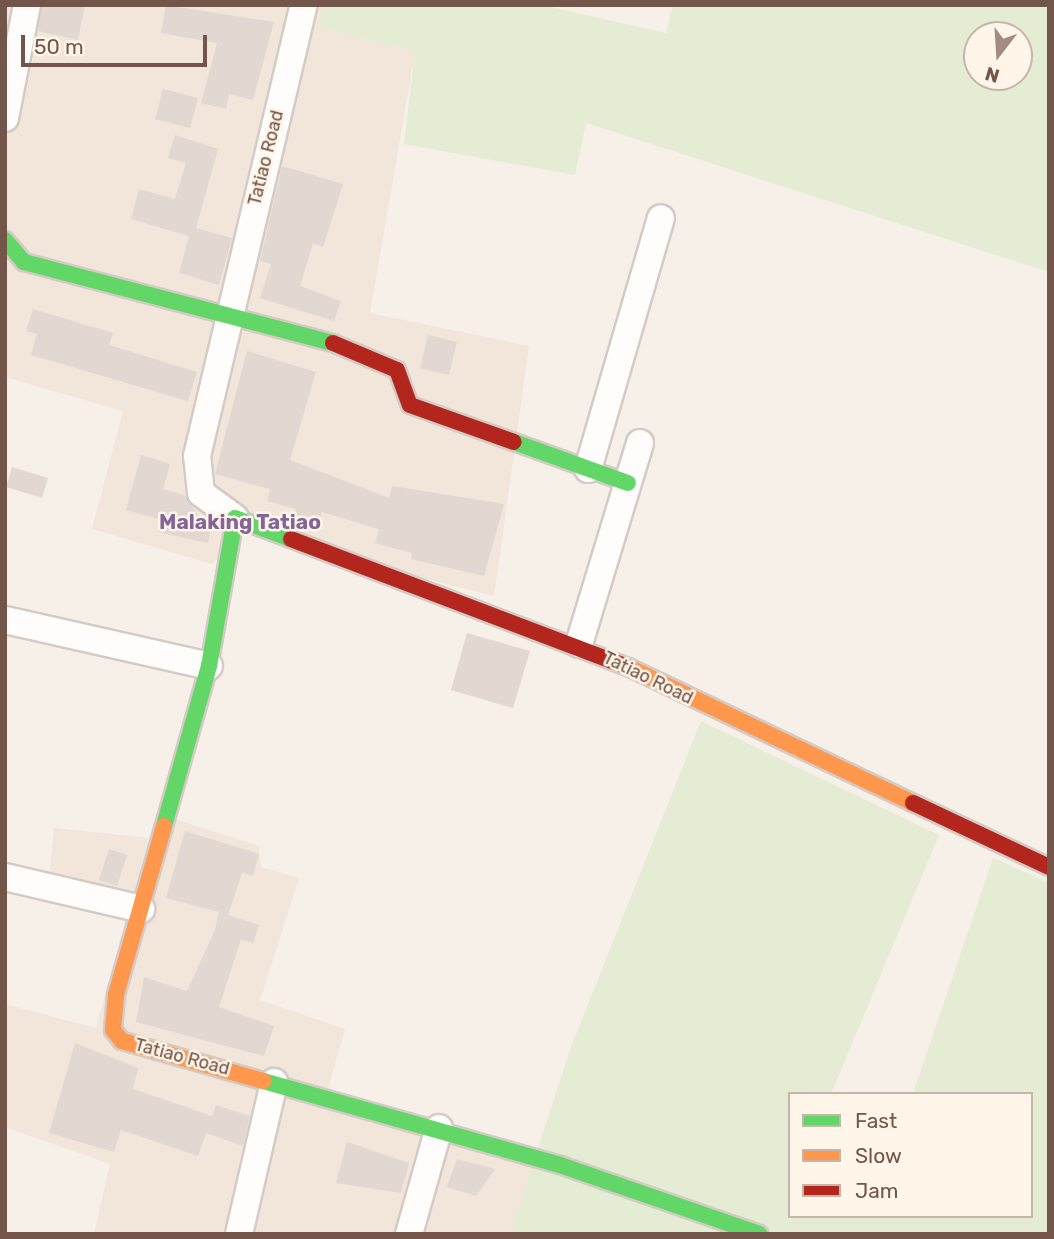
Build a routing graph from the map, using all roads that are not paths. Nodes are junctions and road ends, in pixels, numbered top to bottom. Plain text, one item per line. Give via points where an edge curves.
1 (27, 5) edge
2 (304, 5) edge
3 (5, 118) edge
4 (661, 218) dead end
5 (5, 240) edge
6 (229, 311) junction
7 (640, 443) dead end
8 (588, 469) junction
9 (628, 483) junction
10 (235, 518) junction
11 (5, 620) edge
12 (579, 644) junction
13 (209, 666) junction
14 (1049, 867) edge
15 (5, 877) edge
16 (141, 909) junction
17 (274, 1082) junction
18 (439, 1128) junction
19 (239, 1234) edge
20 (410, 1234) edge
21 (759, 1234) edge

1 - 3 street
2 - 6 street, Tatiao Road
4 - 8 street
5 - 6 street via 24,262
6 - 8 street via 372,355 397,370 410,405
6 - 10 street, Tatiao Road via 197,456 201,494
7 - 9 street
8 - 9 street
9 - 12 street
10 - 12 street, Tatiao Road
10 - 13 street, Tatiao Road
11 - 13 street
12 - 14 street, Tatiao Road
13 - 16 street, Tatiao Road
15 - 16 street
16 - 17 street, Tatiao Road via 113,1030 122,1041
17 - 18 street, Tatiao Road
17 - 19 street
18 - 20 street
18 - 21 street, Tatiao Road

